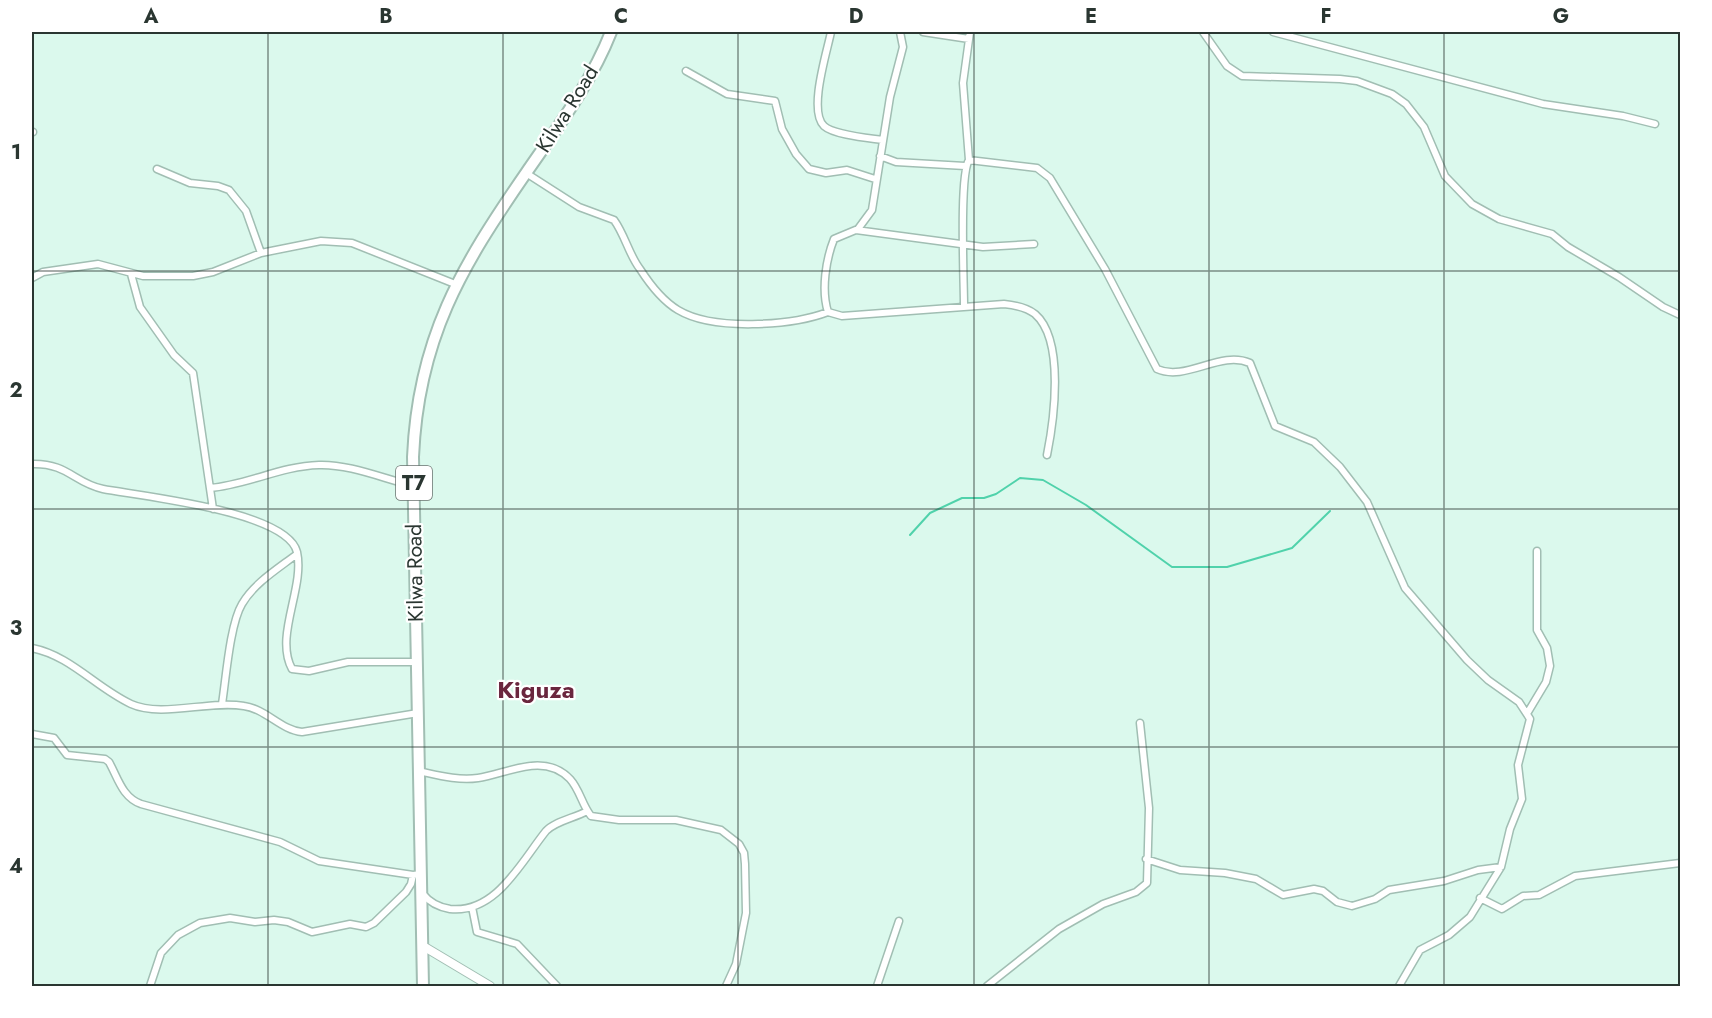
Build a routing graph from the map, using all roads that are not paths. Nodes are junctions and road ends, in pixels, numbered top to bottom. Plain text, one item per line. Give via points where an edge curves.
1 (611, 32) edge
2 (831, 32) edge
3 (900, 32) edge
4 (923, 32) edge
5 (1203, 32) edge
6 (1273, 32) edge
7 (969, 35) edge
8 (686, 71) dead end
9 (1655, 124) dead end
10 (882, 140) junction
11 (880, 156) junction
12 (967, 163) junction
13 (157, 169) dead end
14 (526, 173) junction
15 (875, 179) junction
16 (855, 230) junction
17 (965, 243) junction
18 (1034, 244) dead end
19 (261, 253) junction
20 (131, 274) junction
21 (32, 278) edge
22 (455, 284) junction
23 (964, 305) junction
24 (828, 312) junction
25 (1680, 315) edge
26 (1047, 455) dead end
27 (32, 464) edge
28 (414, 486) junction
29 (210, 488) junction
30 (213, 509) junction
31 (1537, 551) dead end
32 (297, 554) junction
33 (32, 648) edge
34 (417, 662) junction
35 (222, 704) junction
36 (1528, 712) junction
37 (418, 713) junction
38 (1140, 723) dead end
39 (32, 734) edge
40 (418, 771) junction
41 (587, 812) junction
42 (1146, 859) junction
43 (1680, 862) edge
44 (1501, 867) junction
45 (417, 875) junction
46 (422, 893) junction
47 (1480, 898) junction
48 (472, 907) junction
49 (899, 921) dead end
50 (423, 946) junction
51 (150, 987) edge
52 (423, 987) edge
53 (490, 987) edge
54 (557, 987) edge
55 (726, 987) edge
56 (877, 987) edge
57 (987, 987) edge
58 (1399, 987) edge

1 - 14 highway, Kilwa Road / T7 via 572,106
2 - 10 street via 817,103 820,120 832,131
3 - 10 street via 903,47
4 - 7 street
5 - 25 street via 1227,66 1242,76 1357,81 1392,94 1406,104 1424,127 1445,176 1472,204 1499,219 1552,234 1568,248
6 - 9 street via 1543,104
7 - 12 street via 963,83
8 - 15 street via 727,94 776,101 782,129 809,169 826,173 847,170
10 - 11 street
11 - 12 street via 896,162
11 - 15 street
12 - 17 street
12 - 36 street via 1037,168 1050,178 1105,269 1157,369 1175,372 1236,359 1250,363 1275,426 1314,442 1340,467 1367,502 1394,567 1412,597 1471,664
13 - 19 street via 190,183 229,190 250,219
14 - 22 highway, Kilwa Road / T7
14 - 24 street via 579,207 614,220 638,268 665,299 688,315 778,323 806,320
15 - 16 street via 872,210
16 - 17 street
16 - 24 street via 834,239 831,246 825,302
17 - 18 street via 983,247
17 - 23 street
19 - 20 street via 203,275
19 - 22 street via 337,240
20 - 21 street via 98,264 43,272
20 - 29 street via 140,307 174,355 193,373
22 - 28 highway, Kilwa Road / T7 via 437,326 417,400
23 - 24 street via 842,316
23 - 26 street via 1017,305 1035,314 1045,328 1051,348 1054,407
27 - 30 street via 60,467 103,489
28 - 29 street via 320,465
28 - 34 highway, Kilwa Road / T7
29 - 30 street
30 - 32 street via 277,531 289,540
31 - 36 street via 1538,630 1550,666 1546,682
32 - 34 street via 288,650 292,669 309,671 348,662
32 - 35 street via 243,602 236,616
33 - 35 street via 69,662 107,690 144,708
34 - 37 highway, Kilwa Road / T7
35 - 37 street via 255,708 302,732
36 - 44 street via 1530,724 1518,765 1522,799
37 - 40 highway, Kilwa Road / T7
38 - 42 street via 1149,808
39 - 45 street via 50,736 67,755 109,762 134,802 271,839 319,861
40 - 41 street via 476,778 543,765 571,780
40 - 45 highway, Kilwa Road / T7
41 - 48 street via 553,826 493,896
41 - 55 street via 595,817 676,820 727,833 739,844 745,864 746,913 736,964
42 - 44 street via 1180,870 1256,879 1283,895 1307,888 1323,891 1337,902 1352,906 1389,890
42 - 57 street via 1147,883 1143,888 1103,904 1059,929
43 - 47 street via 1575,876 1502,909
44 - 47 street
45 - 46 highway, Kilwa Road / T7
45 - 51 street via 406,892 366,927 350,924 312,932 274,920 230,918 200,923 178,934 161,953
46 - 48 street via 444,908
46 - 50 highway, Kilwa Road / T7
47 - 58 street via 1470,917 1456,931 1416,954
48 - 54 street via 477,932 517,944
49 - 56 street
50 - 52 highway, Kilwa Road / T7
50 - 53 street

